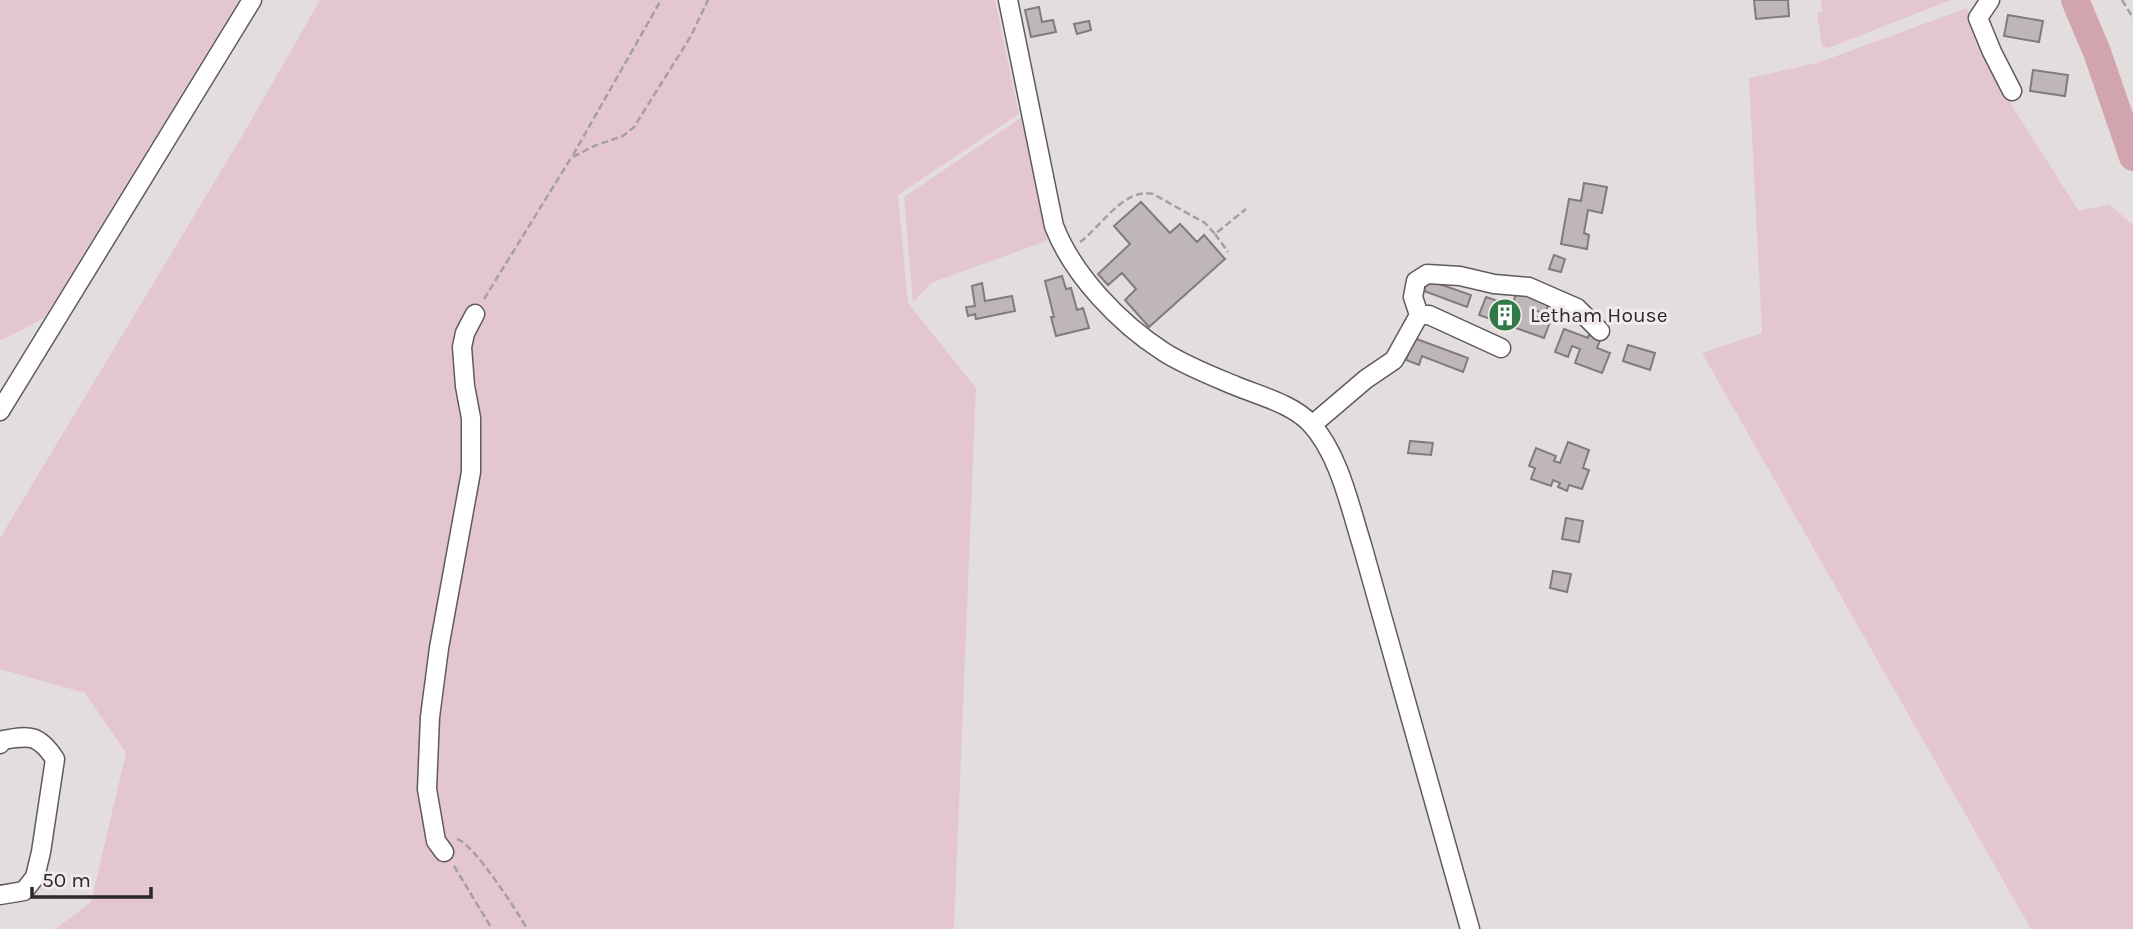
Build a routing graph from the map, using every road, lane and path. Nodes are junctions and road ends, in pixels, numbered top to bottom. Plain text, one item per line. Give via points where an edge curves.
1 (252, 0) edge
2 (661, 0) edge
3 (708, 0) edge
4 (1008, 0) edge
5 (1990, 0) edge
6 (2122, 0) edge
7 (2133, 18) edge
8 (2012, 91) dead end
9 (571, 158) junction
10 (1246, 209) dead end
11 (1215, 234) junction
12 (1066, 252) junction
13 (1228, 252) dead end
14 (475, 314) joint
15 (1419, 315) junction
16 (1600, 331) dead end
17 (1501, 348) dead end
18 (0, 411) edge
19 (1312, 425) junction
20 (0, 744) edge
21 (440, 846) junction
22 (0, 895) edge
23 (492, 929) edge
24 (527, 929) edge
25 (1470, 929) edge

1 - 18 street
2 - 9 path
3 - 9 path via 634,127 624,136
4 - 12 street via 1054,226
5 - 8 street via 1978,18
6 - 7 path
9 - 14 path
10 - 11 path
11 - 12 path via 1205,223 1144,192 1124,200
11 - 13 path
12 - 19 street via 1095,292 1164,352 1293,410
14 - 21 street via 462,347 471,418 471,471 430,717 427,789
15 - 16 street via 1412,297 1416,281 1427,274 1460,276 1529,287 1577,308
15 - 17 street via 1430,315
15 - 19 street via 1394,360
19 - 25 street via 1343,483 1355,520
20 - 22 street via 25,736 44,743 55,759 35,877 24,891
21 - 23 path
21 - 24 path via 450,838 462,841

